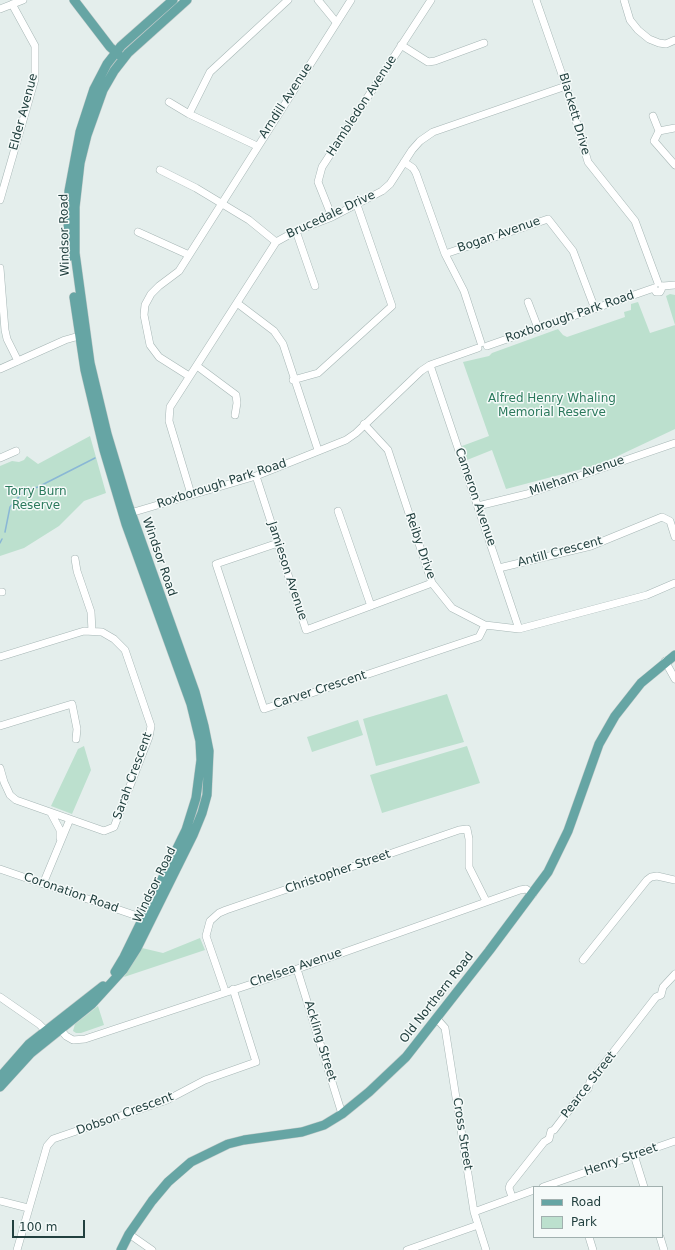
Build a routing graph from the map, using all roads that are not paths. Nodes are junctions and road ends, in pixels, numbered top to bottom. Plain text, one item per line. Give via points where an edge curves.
1 (23, 0) edge
2 (74, 0) edge
3 (173, 0) edge
4 (187, 0) edge
5 (288, 0) edge
6 (318, 0) edge
7 (351, 0) edge
8 (431, 0) edge
9 (536, 0) edge
10 (624, 0) edge
11 (12, 4) junction
12 (0, 9) edge
13 (336, 22) junction
14 (675, 40) edge
15 (484, 43) dead end
16 (401, 45) junction
17 (115, 52) junction
18 (123, 59) junction
19 (566, 86) junction
20 (169, 102) dead end
21 (189, 114) junction
22 (653, 116) dead end
23 (675, 128) edge
24 (659, 131) junction
25 (257, 146) junction
26 (404, 162) junction
27 (675, 165) edge
28 (160, 170) dead end
29 (0, 171) edge
30 (8, 174) junction
31 (0, 200) edge
32 (222, 202) junction
33 (357, 204) junction
34 (332, 217) junction
35 (296, 231) junction
36 (138, 232) dead end
37 (276, 242) junction
38 (445, 254) junction
39 (189, 255) junction
40 (0, 268) edge
41 (675, 285) edge
42 (315, 286) dead end
43 (658, 286) junction
44 (528, 302) dead end
45 (238, 303) junction
46 (595, 309) junction
47 (538, 328) junction
48 (79, 336) junction
49 (482, 346) junction
50 (18, 361) junction
51 (430, 365) junction
52 (197, 366) junction
53 (0, 370) edge
54 (189, 376) junction
55 (293, 380) junction
56 (235, 415) dead end
57 (364, 424) junction
58 (675, 443) edge
59 (318, 450) junction
60 (16, 451) dead end
61 (0, 458) edge
62 (256, 476) junction
63 (191, 494) junction
64 (478, 506) junction
65 (666, 509) dead end
66 (338, 511) dead end
67 (127, 513) junction
68 (664, 517) junction
69 (675, 537) edge
70 (278, 543) junction
71 (75, 559) dead end
72 (499, 568) junction
73 (432, 583) junction
74 (675, 583) edge
75 (371, 606) junction
76 (486, 625) junction
77 (519, 629) junction
78 (92, 631) junction
79 (675, 655) edge
80 (0, 657) edge
81 (665, 661) junction
82 (675, 679) edge
83 (0, 726) edge
84 (76, 739) dead end
85 (0, 768) edge
86 (51, 813) junction
87 (70, 820) junction
88 (61, 840) junction
89 (0, 869) edge
90 (675, 880) edge
91 (43, 884) junction
92 (533, 894) junction
93 (486, 901) junction
94 (146, 919) junction
95 (583, 960) dead end
96 (297, 969) junction
97 (675, 974) edge
98 (233, 989) junction
99 (225, 991) junction
100 (0, 997) edge
101 (437, 1019) junction
102 (58, 1026) junction
103 (46, 1031) junction
104 (0, 1077) edge
105 (0, 1087) edge
106 (342, 1114) junction
107 (675, 1141) edge
108 (634, 1155) junction
109 (563, 1184) edge
110 (550, 1186) edge
111 (644, 1186) edge
112 (533, 1190) edge
113 (512, 1197) junction
114 (0, 1201) edge
115 (28, 1208) junction
116 (474, 1212) junction
117 (478, 1225) junction
118 (129, 1234) junction
119 (589, 1238) edge
120 (660, 1238) edge
121 (17, 1250) edge
122 (121, 1250) edge
123 (152, 1250) edge
124 (408, 1250) edge
125 (486, 1250) edge
126 (593, 1250) edge
127 (664, 1250) edge

1 - 11 street
2 - 17 main road
3 - 17 main road, Windsor Road
4 - 18 main road, Windsor Road
5 - 21 street via 210,72
6 - 13 street
7 - 13 street, Arndill Avenue
8 - 16 street, Hambledon Avenue
9 - 19 street, Blackett Drive
10 - 14 street via 630,20 649,39 666,44
11 - 12 street
11 - 30 street, Elder Avenue via 35,46 36,68
13 - 25 street, Arndill Avenue
15 - 16 street via 428,62
16 - 34 street, Hambledon Avenue via 322,167 318,182
17 - 18 main road
17 - 48 main road, Windsor Road via 99,78 89,102 80,132 70,191 68,235
18 - 67 main road, Windsor Road via 103,90 87,135 76,190 74,224 76,264 90,363
19 - 26 street, Brucedale Drive via 433,132 420,141
19 - 43 street, Blackett Drive via 588,162 635,221
20 - 21 street
21 - 25 street
22 - 24 street
23 - 24 street
24 - 27 street via 654,141
25 - 32 street, Arndill Avenue
26 - 33 street, Brucedale Drive via 386,187
26 - 38 street via 416,173
28 - 32 street
29 - 30 street
30 - 31 street, Elder Avenue
32 - 37 street
32 - 39 street, Arndill Avenue
33 - 34 street, Brucedale Drive
33 - 55 street via 392,306 318,373
34 - 35 street, Brucedale Drive
35 - 37 street, Brucedale Drive
35 - 42 street
36 - 39 street
37 - 45 street, Brucedale Drive
38 - 46 street, Bogan Avenue via 548,219 574,251
38 - 49 street via 464,291
39 - 54 street, Arndill Avenue via 179,271 151,294 145,305 144,315 150,345 159,357
40 - 50 street via 5,330
41 - 43 street, Roxborough Park Road
43 - 46 street, Roxborough Park Road
44 - 47 street
45 - 52 street, Brucedale Drive
45 - 55 street via 274,331 283,344
46 - 47 street, Roxborough Park Road
47 - 49 street, Roxborough Park Road
48 - 50 street
48 - 67 main road, Windsor Road via 95,418
49 - 51 street, Roxborough Park Road
50 - 53 street
51 - 57 street, Roxborough Park Road via 416,374
51 - 64 street, Cameron Avenue
52 - 54 street, Brucedale Drive
52 - 56 street via 236,395
54 - 63 street, Brucedale Drive via 170,407 169,416
55 - 59 street
57 - 59 street, Roxborough Park Road via 350,437
57 - 73 street, Reiby Drive via 389,452
58 - 64 street, Mileham Avenue via 527,494
59 - 62 street, Roxborough Park Road
60 - 61 street
62 - 63 street, Roxborough Park Road
62 - 70 street, Jamieson Avenue
63 - 67 street, Roxborough Park Road
64 - 72 street, Cameron Avenue
65 - 68 street
66 - 75 street
67 - 94 main road, Windsor Road via 195,692 209,751 207,795 202,813
68 - 69 street via 670,521
68 - 72 street, Antill Crescent via 591,546
70 - 75 street, Jamieson Avenue via 306,630
70 - 76 street, Carver Crescent via 216,564 264,709 479,637
71 - 78 street via 76,571 91,612
72 - 77 street, Cameron Avenue
73 - 75 street, Jamieson Avenue
73 - 76 street, Reiby Drive via 452,608
74 - 77 street, Reiby Drive via 647,595
76 - 77 street, Reiby Drive
78 - 80 street, Sarah Crescent via 84,631
78 - 87 street, Sarah Crescent via 108,635 125,650 149,720 150,732 114,827 104,831
79 - 81 main road, Old Northern Road
81 - 82 street
81 - 92 main road, Old Northern Road via 635,690 604,734 562,845
83 - 84 street via 72,704 77,729
85 - 86 street, Sarah Crescent via 10,795
86 - 87 street, Sarah Crescent
86 - 88 street via 60,830
87 - 88 street
88 - 91 street
89 - 91 street, Coronation Road
90 - 95 street via 657,876 647,880
91 - 94 street, Coronation Road
92 - 93 street, Chelsea Avenue via 520,890
92 - 101 main road, Old Northern Road
93 - 96 street, Chelsea Avenue
93 - 99 street, Christopher Street via 469,867 467,829 226,910 210,921 206,936
94 - 102 main road, Windsor Road via 134,953 116,979 92,1004
96 - 98 street, Chelsea Avenue
96 - 106 street, Ackling Street
97 - 113 street, Pearce Street via 590,1082 588,1089 551,1131 549,1139 510,1185
98 - 99 street, Chelsea Avenue
98 - 115 street, Dobson Crescent via 256,1062 205,1080 167,1100 53,1139 47,1146
99 - 102 street, Chelsea Avenue via 78,1040 66,1036
100 - 103 street via 40,1024
101 - 106 main road, Old Northern Road via 406,1057
101 - 116 street, Cross Street via 445,1031
102 - 103 main road, Windsor Road
102 - 105 main road, Windsor Road
103 - 104 main road, Windsor Road via 14,1060
106 - 118 main road, Old Northern Road via 315,1129 244,1140 202,1155 186,1165 168,1182
107 - 108 street, Henry Street
108 - 109 street, Henry Street
108 - 111 street
109 - 110 street, Henry Street
112 - 113 street
113 - 116 street
114 - 115 street
115 - 121 street, Dobson Crescent
116 - 117 street, Cross Street
117 - 124 street
117 - 125 street, Cross Street
118 - 122 main road, Old Northern Road
118 - 123 street
119 - 126 street
120 - 127 street

